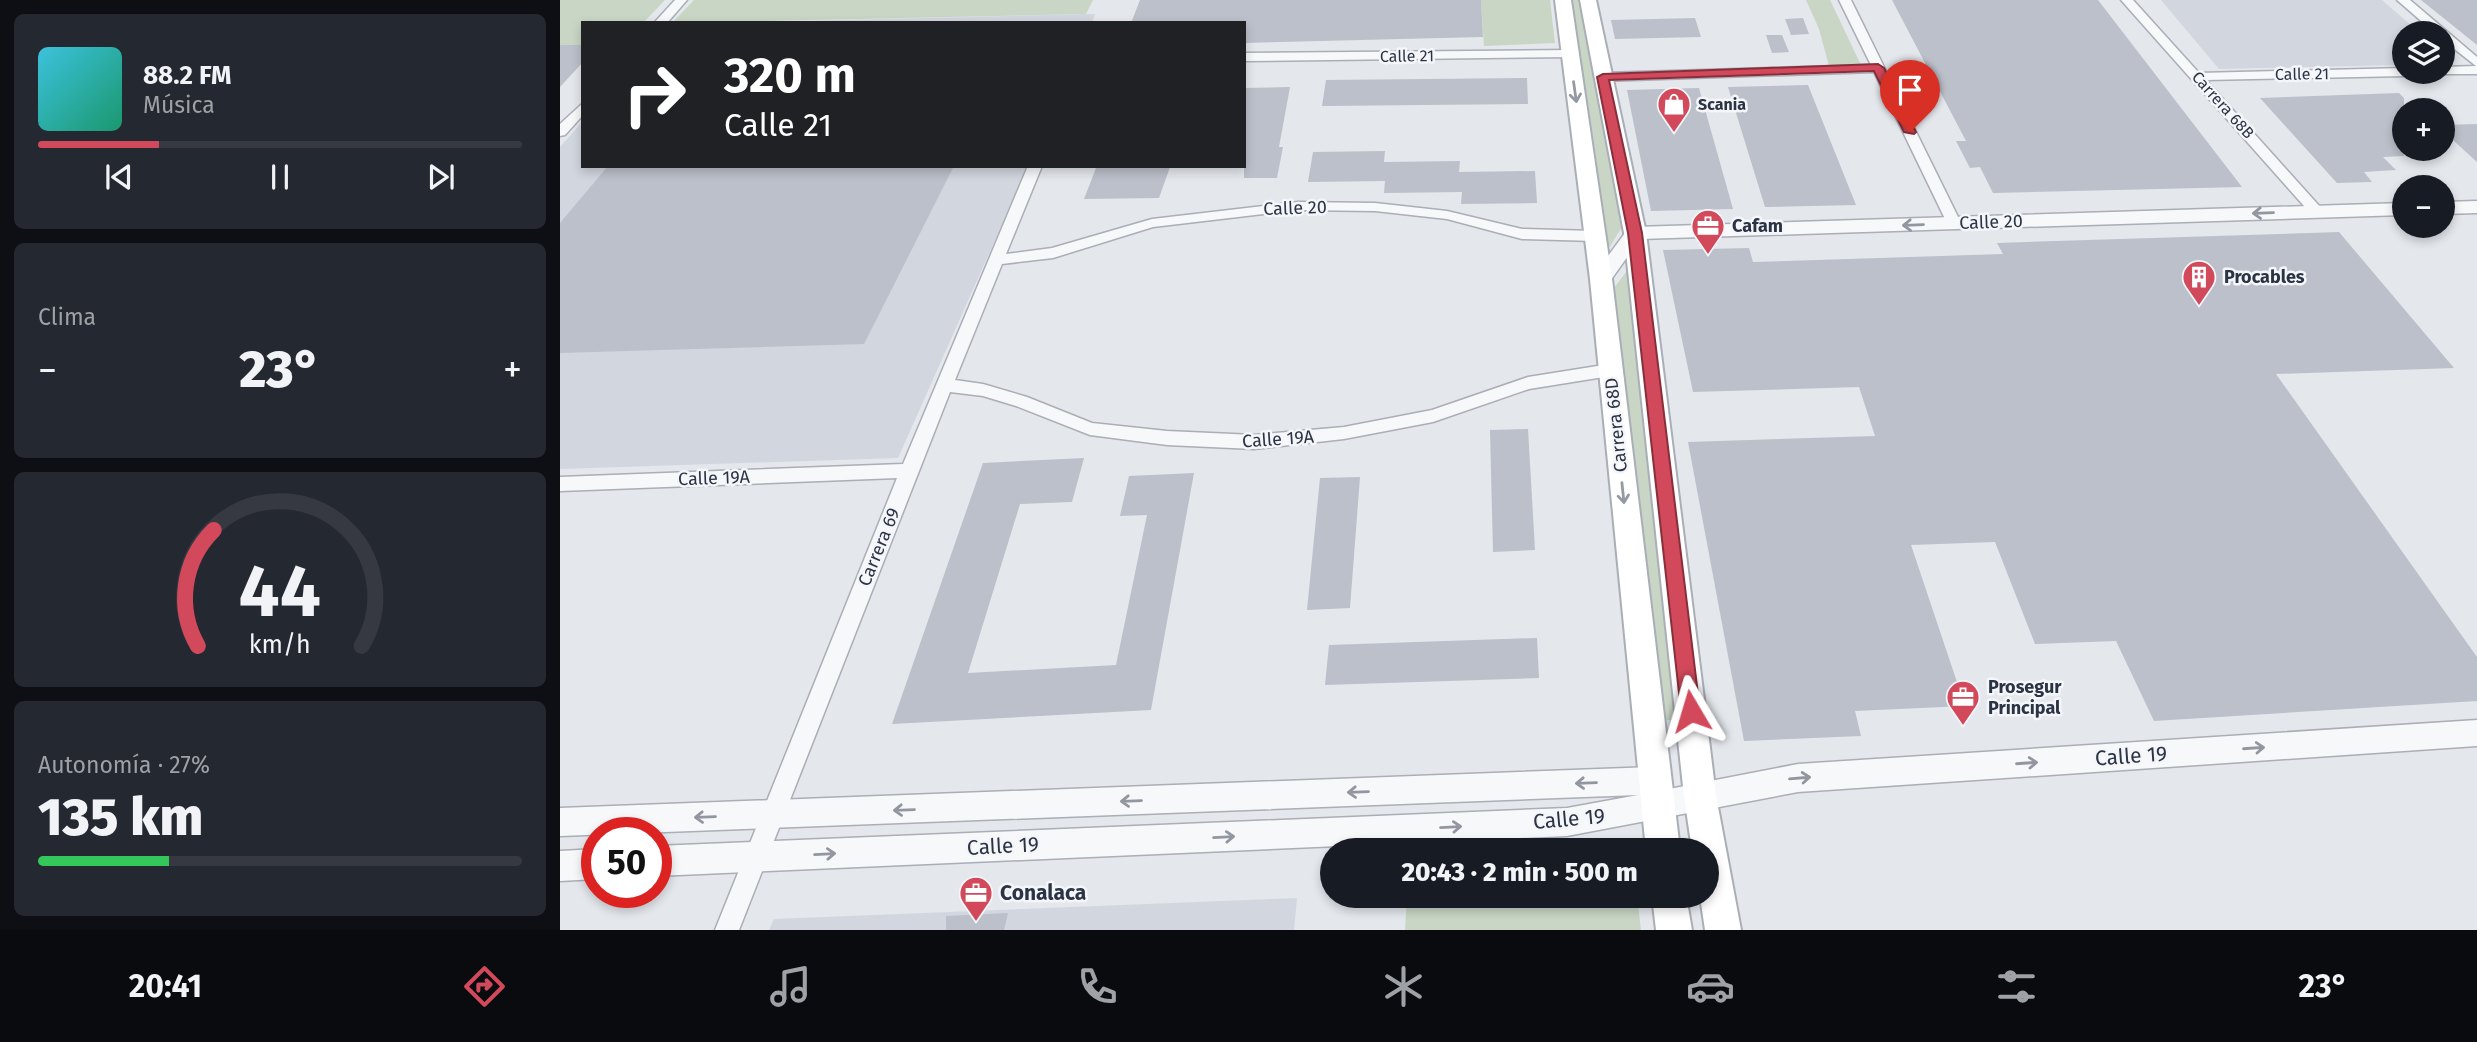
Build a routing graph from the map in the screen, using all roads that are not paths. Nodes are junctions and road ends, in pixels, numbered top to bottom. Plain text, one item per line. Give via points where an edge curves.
1 (681, 0) edge
2 (1563, 0) edge
3 (1588, 0) edge
4 (1845, 0) edge
5 (2127, 0) edge
6 (2403, 0) edge
7 (662, 21) edge
8 (2428, 21) edge
9 (2455, 44) edge
10 (1570, 54) junction
11 (1246, 57) edge
12 (2477, 63) edge
13 (1878, 68) junction
14 (2477, 70) edge
15 (2455, 71) edge
16 (2392, 72) edge
17 (1603, 77) junction
18 (2198, 77) junction
19 (572, 114) edge
20 (560, 132) edge
21 (1034, 168) edge
22 (2477, 207) edge
23 (2455, 208) edge
24 (2392, 209) edge
25 (2317, 212) junction
26 (1954, 223) junction
27 (1635, 233) junction
28 (1595, 236) junction
29 (998, 259) junction
30 (1601, 279) junction
31 (1610, 370) junction
32 (945, 385) junction
33 (909, 471) junction
34 (560, 484) edge
35 (2477, 733) edge
36 (1655, 793) junction
37 (1700, 796) junction
38 (773, 815) junction
39 (560, 822) edge
40 (1661, 838) edge
41 (757, 857) junction
42 (672, 860) edge
43 (581, 865) edge
44 (560, 866) edge
45 (1671, 908) edge
46 (727, 930) edge
47 (1674, 930) edge
48 (1723, 930) edge

1 - 7 street
2 - 10 main road, Carrera 68D
3 - 17 main road
4 - 13 street
5 - 18 street, Carrera 68B
6 - 8 street
9 - 12 street
10 - 11 street, Calle 21
10 -> 28 main road, Carrera 68D
13 - 17 street
13 - 26 street
14 - 15 street
16 - 18 street, Calle 21
17 - 27 main road
18 - 25 street, Carrera 68B
19 - 20 street
21 - 29 street, Carrera 69
22 - 23 street
24 - 25 street, Calle 20
25 -> 26 street, Calle 20
26 -> 27 street, Calle 20
27 - 30 street
27 - 37 main road
28 - 29 street, Calle 20 via 1522,234 1447,215 1375,207 1298,205 1152,223 1053,253
28 - 30 main road, Carrera 68D
29 - 32 street, Carrera 69
30 - 31 main road, Carrera 68D
31 - 32 street, Calle 19A via 1528,383 1433,416 1344,433 1254,442 1090,429 1021,401
31 -> 36 main road, Carrera 68D
32 - 33 street, Carrera 69
33 - 34 street, Calle 19A
33 - 38 street, Carrera 69
37 -> 35 street, Calle 19 via 1798,778
36 - 37 street, Calle 19
36 -> 38 street, Calle 19
36 - 40 main road, Carrera 68D
41 -> 36 street, Calle 19 via 1567,821
37 - 48 main road
38 -> 39 street, Calle 19
38 - 41 street, Carrera 69
41 - 42 street, Calle 19
41 - 46 street, Carrera 69
43 - 44 street
45 - 47 main road

